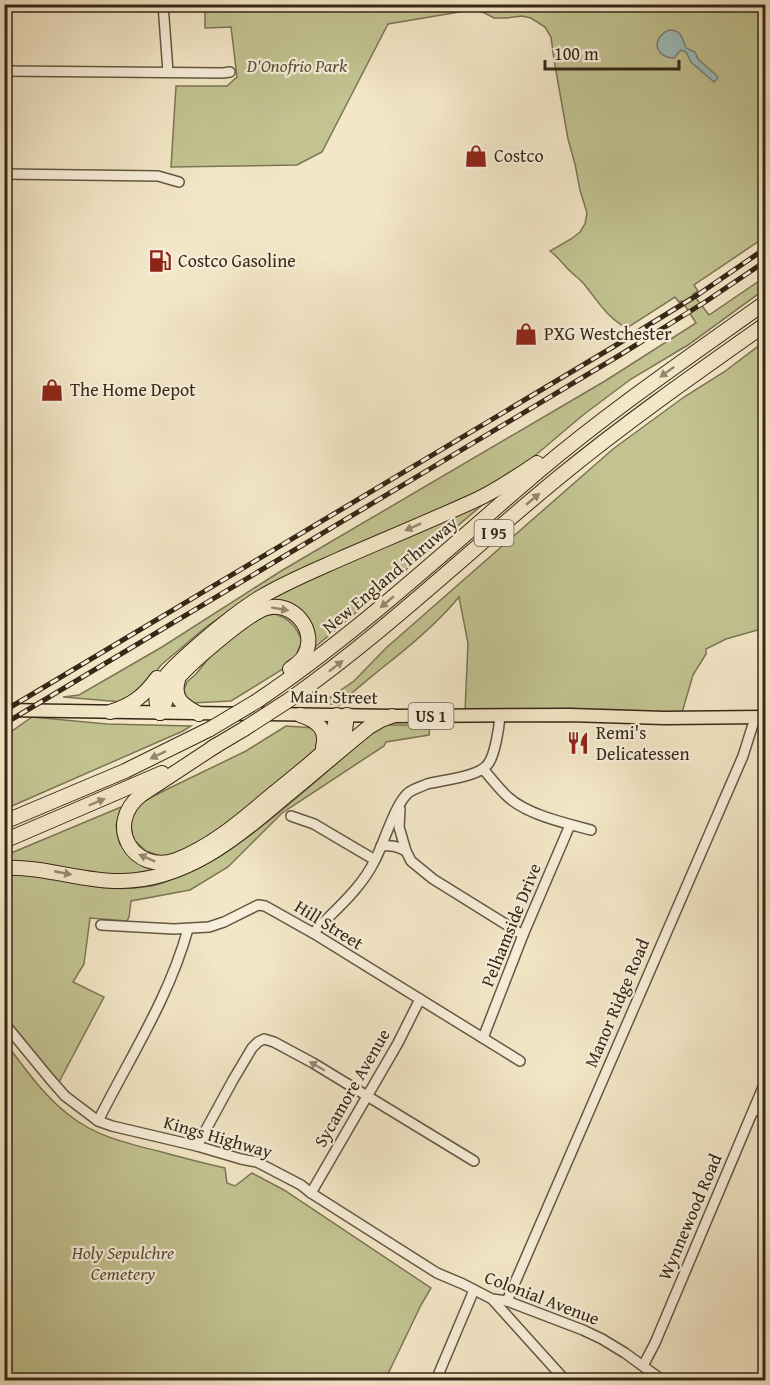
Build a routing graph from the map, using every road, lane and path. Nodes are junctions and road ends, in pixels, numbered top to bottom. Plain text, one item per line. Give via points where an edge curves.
1 (163, 4) edge
2 (4, 71) edge
3 (168, 72) junction
4 (230, 72) dead end
5 (4, 174) edge
6 (179, 182) dead end
7 (765, 302) edge
8 (765, 324) edge
9 (642, 390) junction
10 (205, 639) junction
11 (182, 673) junction
12 (261, 698) junction
13 (4, 710) edge
14 (110, 712) junction
15 (160, 713) junction
16 (199, 714) junction
17 (300, 715) junction
18 (342, 715) junction
19 (392, 716) junction
20 (500, 716) junction
21 (751, 717) junction
22 (765, 717) edge
23 (217, 745) junction
24 (317, 758) junction
25 (333, 758) junction
26 (483, 769) junction
27 (400, 804) junction
28 (291, 816) dead end
29 (4, 822) edge
30 (570, 825) junction
31 (591, 830) dead end
32 (4, 841) edge
33 (381, 846) junction
34 (406, 851) junction
35 (375, 860) junction
36 (4, 868) edge
37 (101, 926) dead end
38 (188, 929) junction
39 (313, 933) junction
40 (523, 935) junction
41 (420, 999) junction
42 (4, 1023) edge
43 (483, 1038) junction
44 (520, 1061) dead end
45 (765, 1080) edge
46 (367, 1095) junction
47 (754, 1109) junction
48 (765, 1114) edge
49 (98, 1121) junction
50 (197, 1146) junction
51 (474, 1161) dead end
52 (311, 1193) junction
53 (437, 1273) joint
54 (474, 1290) junction
55 (492, 1299) junction
56 (507, 1301) junction
57 (643, 1366) junction
58 (436, 1380) edge
59 (566, 1380) edge
60 (662, 1380) edge

1 - 3 street
2 - 3 street
3 - 4 street
5 - 6 street via 158,176
7 -> 9 highway, New England Thruway / I 95
23 -> 8 highway, New England Thruway / I 95, bridge via 333,669 584,457
9 -> 10 highway via 492,492 288,583 245,608
9 -> 12 highway, New England Thruway / I 95 via 540,470 342,639
10 - 14 highway via 165,669 140,698
10 - 15 highway via 160,683 155,701
11 -> 12 highway via 255,613 270,607 285,608 299,617 306,628 307,646 303,658
11 - 15 highway
11 - 16 highway via 177,696
12 -> 29 highway, New England Thruway / I 95, bridge via 210,729 125,771
13 - 14 main road, Main Street / US 1
14 - 15 main road, Main Street / US 1
15 - 16 main road, Main Street / US 1
16 - 17 main road, Main Street / US 1
17 - 18 main road, Main Street / US 1
17 - 24 highway via 318,723 324,732 324,745
18 - 19 main road, Main Street / US 1
18 - 24 highway via 327,748
18 - 25 highway via 343,743
19 - 20 main road, Main Street / US 1
19 - 25 highway via 369,727
20 - 21 main road, Main Street / US 1
20 - 26 street via 491,758
21 - 22 main road, US 1
21 - 56 street, Manor Ridge Road via 754,721 743,756
24 -> 23 highway via 247,816 203,846 168,862 141,857 130,847 124,832 131,804
32 -> 23 highway, New England Thruway / I 95 via 129,788
36 -> 25 highway via 111,881 136,880 178,870 239,835
26 - 27 street via 418,787 407,793
26 - 30 street via 517,804
27 - 33 street
27 - 34 street via 399,826
28 - 35 street via 314,824
30 - 31 street
30 - 40 street, Pelhamside Drive
33 - 34 street
33 - 35 street
34 - 40 street via 411,861 433,879
35 - 39 street via 364,879
37 - 38 street, Hill Street
38 - 39 street, Hill Street via 224,922 258,905
38 - 49 street via 169,986
39 - 41 street, Hill Street
40 - 43 street, Pelhamside Drive
41 - 43 street, Hill Street
41 - 46 street, Sycamore Avenue
42 - 49 street, Kings Highway via 65,1096
43 - 44 street, Hill Street
45 - 47 street, Wynnewood Road
46 -> 50 street via 264,1039 252,1048
46 - 51 street
46 - 52 street, Sycamore Avenue
47 - 48 street
47 - 57 street, Wynnewood Road
49 - 50 street, Kings Highway
50 - 52 street, Kings Highway via 257,1162
52 - 53 street, Kings Highway
53 - 54 street, Colonial Avenue
54 - 55 street, Colonial Avenue
54 - 58 street
55 - 56 street, Colonial Avenue
55 - 59 street
56 - 57 street, Colonial Avenue via 593,1334
57 - 60 street, Colonial Avenue

